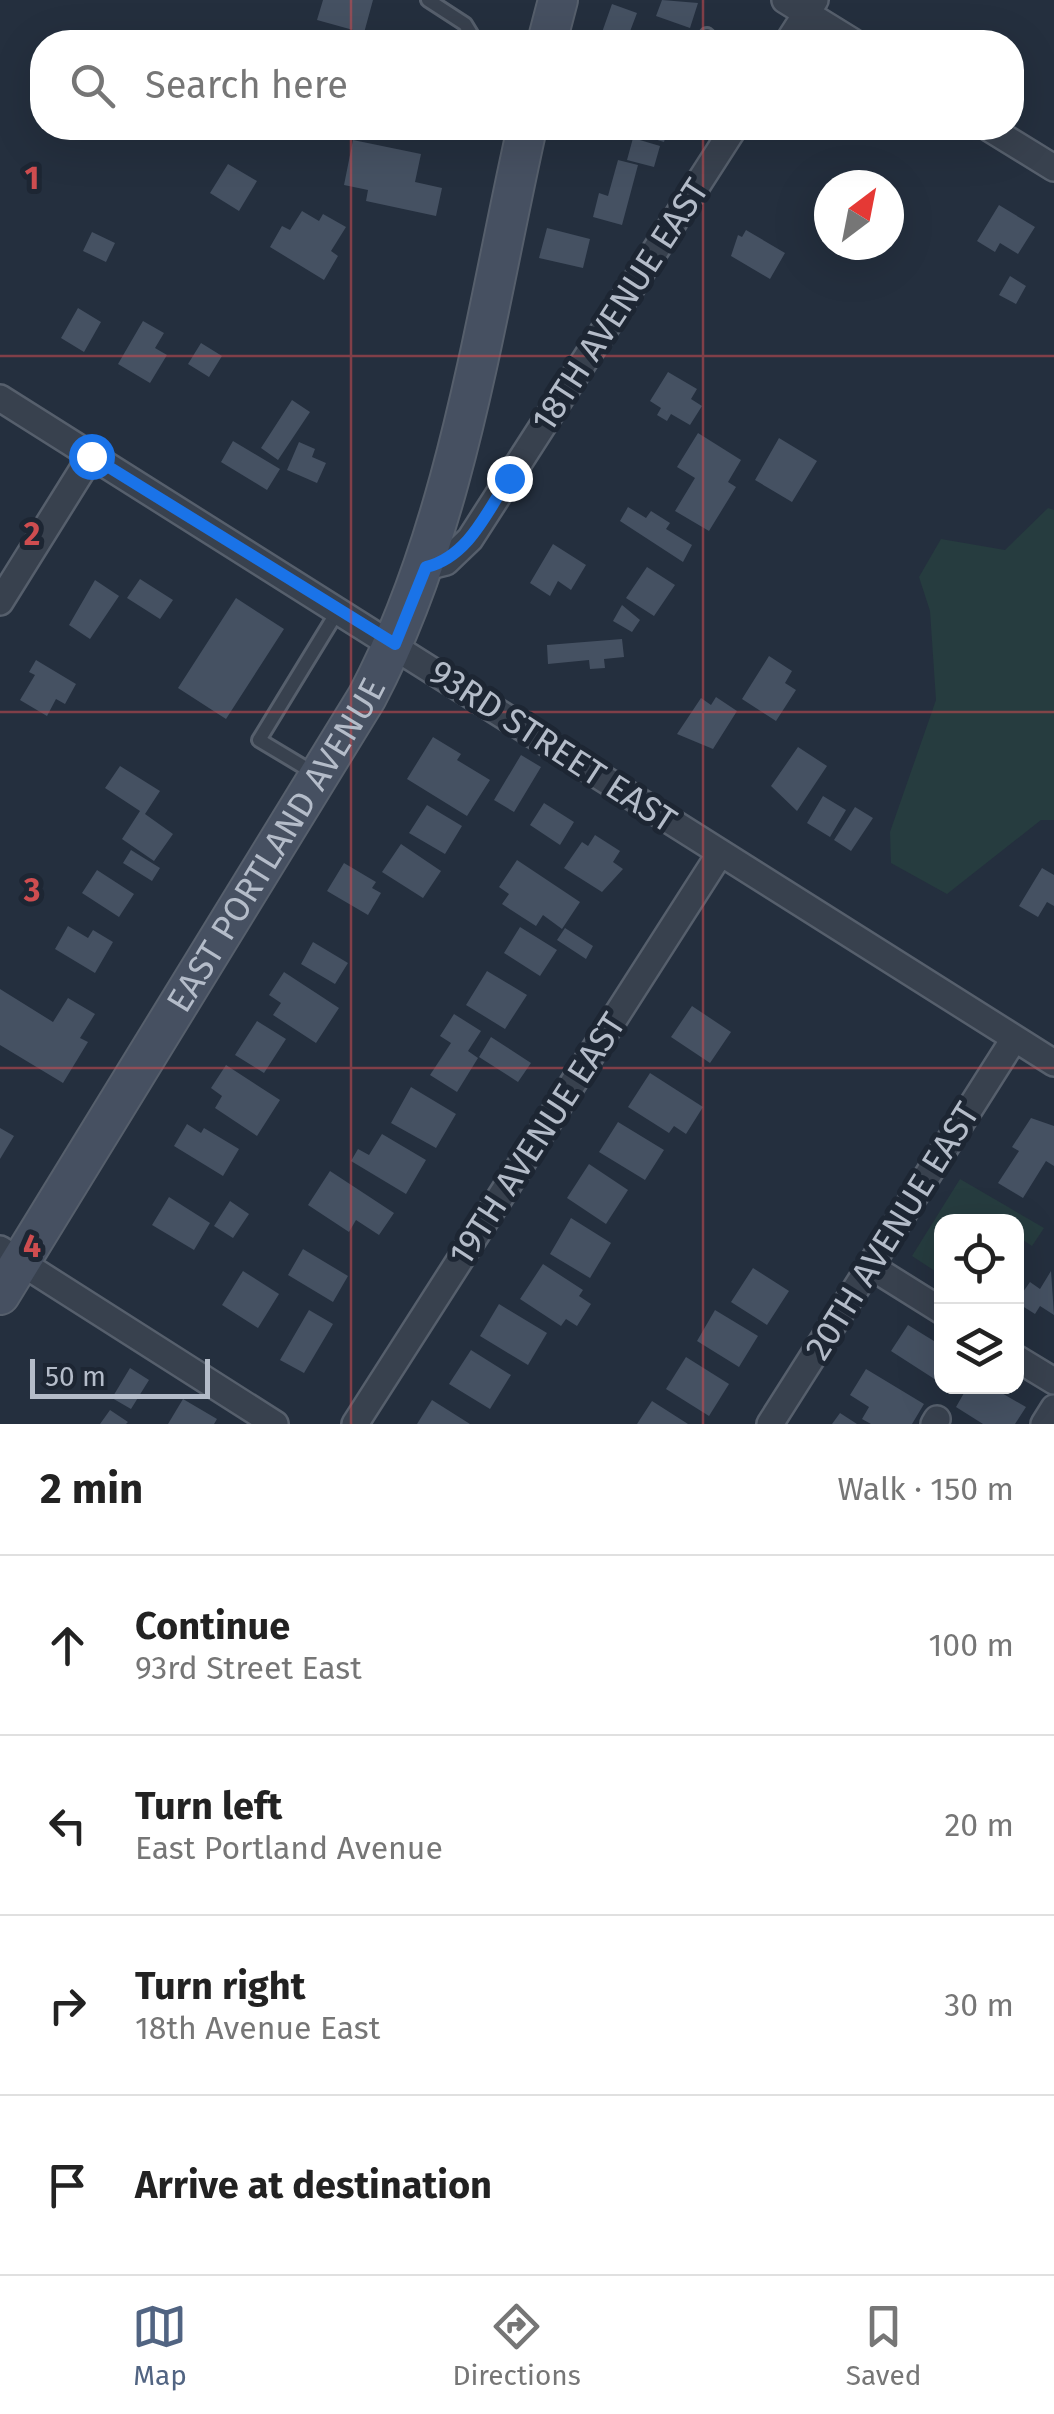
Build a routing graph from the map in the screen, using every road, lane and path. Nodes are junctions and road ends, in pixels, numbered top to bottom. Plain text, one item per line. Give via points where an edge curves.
1 (428, 0) edge
2 (558, 0) edge
3 (802, 4) edge
4 (469, 30) edge
5 (550, 30) edge
6 (792, 30) edge
7 (837, 30) edge
8 (524, 140) edge
9 (726, 140) edge
10 (1008, 140) edge
11 (1054, 168) edge
12 (0, 398) edge
13 (91, 456) junction
14 (426, 567) junction
15 (0, 602) edge
16 (338, 609) junction
17 (395, 644) junction
18 (318, 776) junction
19 (720, 855) junction
20 (1014, 1039) junction
21 (1054, 1063) edge
22 (10, 1256) edge
23 (870, 1266) junction
24 (0, 1296) edge
25 (934, 1306) edge
26 (1024, 1363) edge
27 (1054, 1382) edge
28 (1054, 1408) edge
29 (275, 1424) edge
30 (355, 1424) edge
31 (770, 1424) edge
32 (1044, 1424) edge

1 - 4 lane
2 - 5 main road
3 - 6 street
3 - 7 street
8 - 14 main road, EAST PORTLAND AVENUE
9 - 14 street, 18TH AVENUE EAST via 470,539 446,562
10 - 11 street
12 - 13 street, 93RD STREET EAST
13 - 15 street
13 - 16 street, 93RD STREET EAST
14 - 17 main road, EAST PORTLAND AVENUE
16 - 17 street, 93RD STREET EAST
16 - 18 lane via 259,740
17 - 18 main road, EAST PORTLAND AVENUE
17 - 19 street, 93RD STREET EAST
18 - 22 main road, EAST PORTLAND AVENUE
19 - 20 street, 93RD STREET EAST
19 - 30 street, 19TH AVENUE EAST
20 - 21 street, 93RD STREET EAST
20 - 23 street, 20TH AVENUE EAST
22 - 24 main road, EAST PORTLAND AVENUE
22 - 29 street
23 - 25 street
23 - 31 street, 20TH AVENUE EAST
26 - 27 street
28 - 32 street

